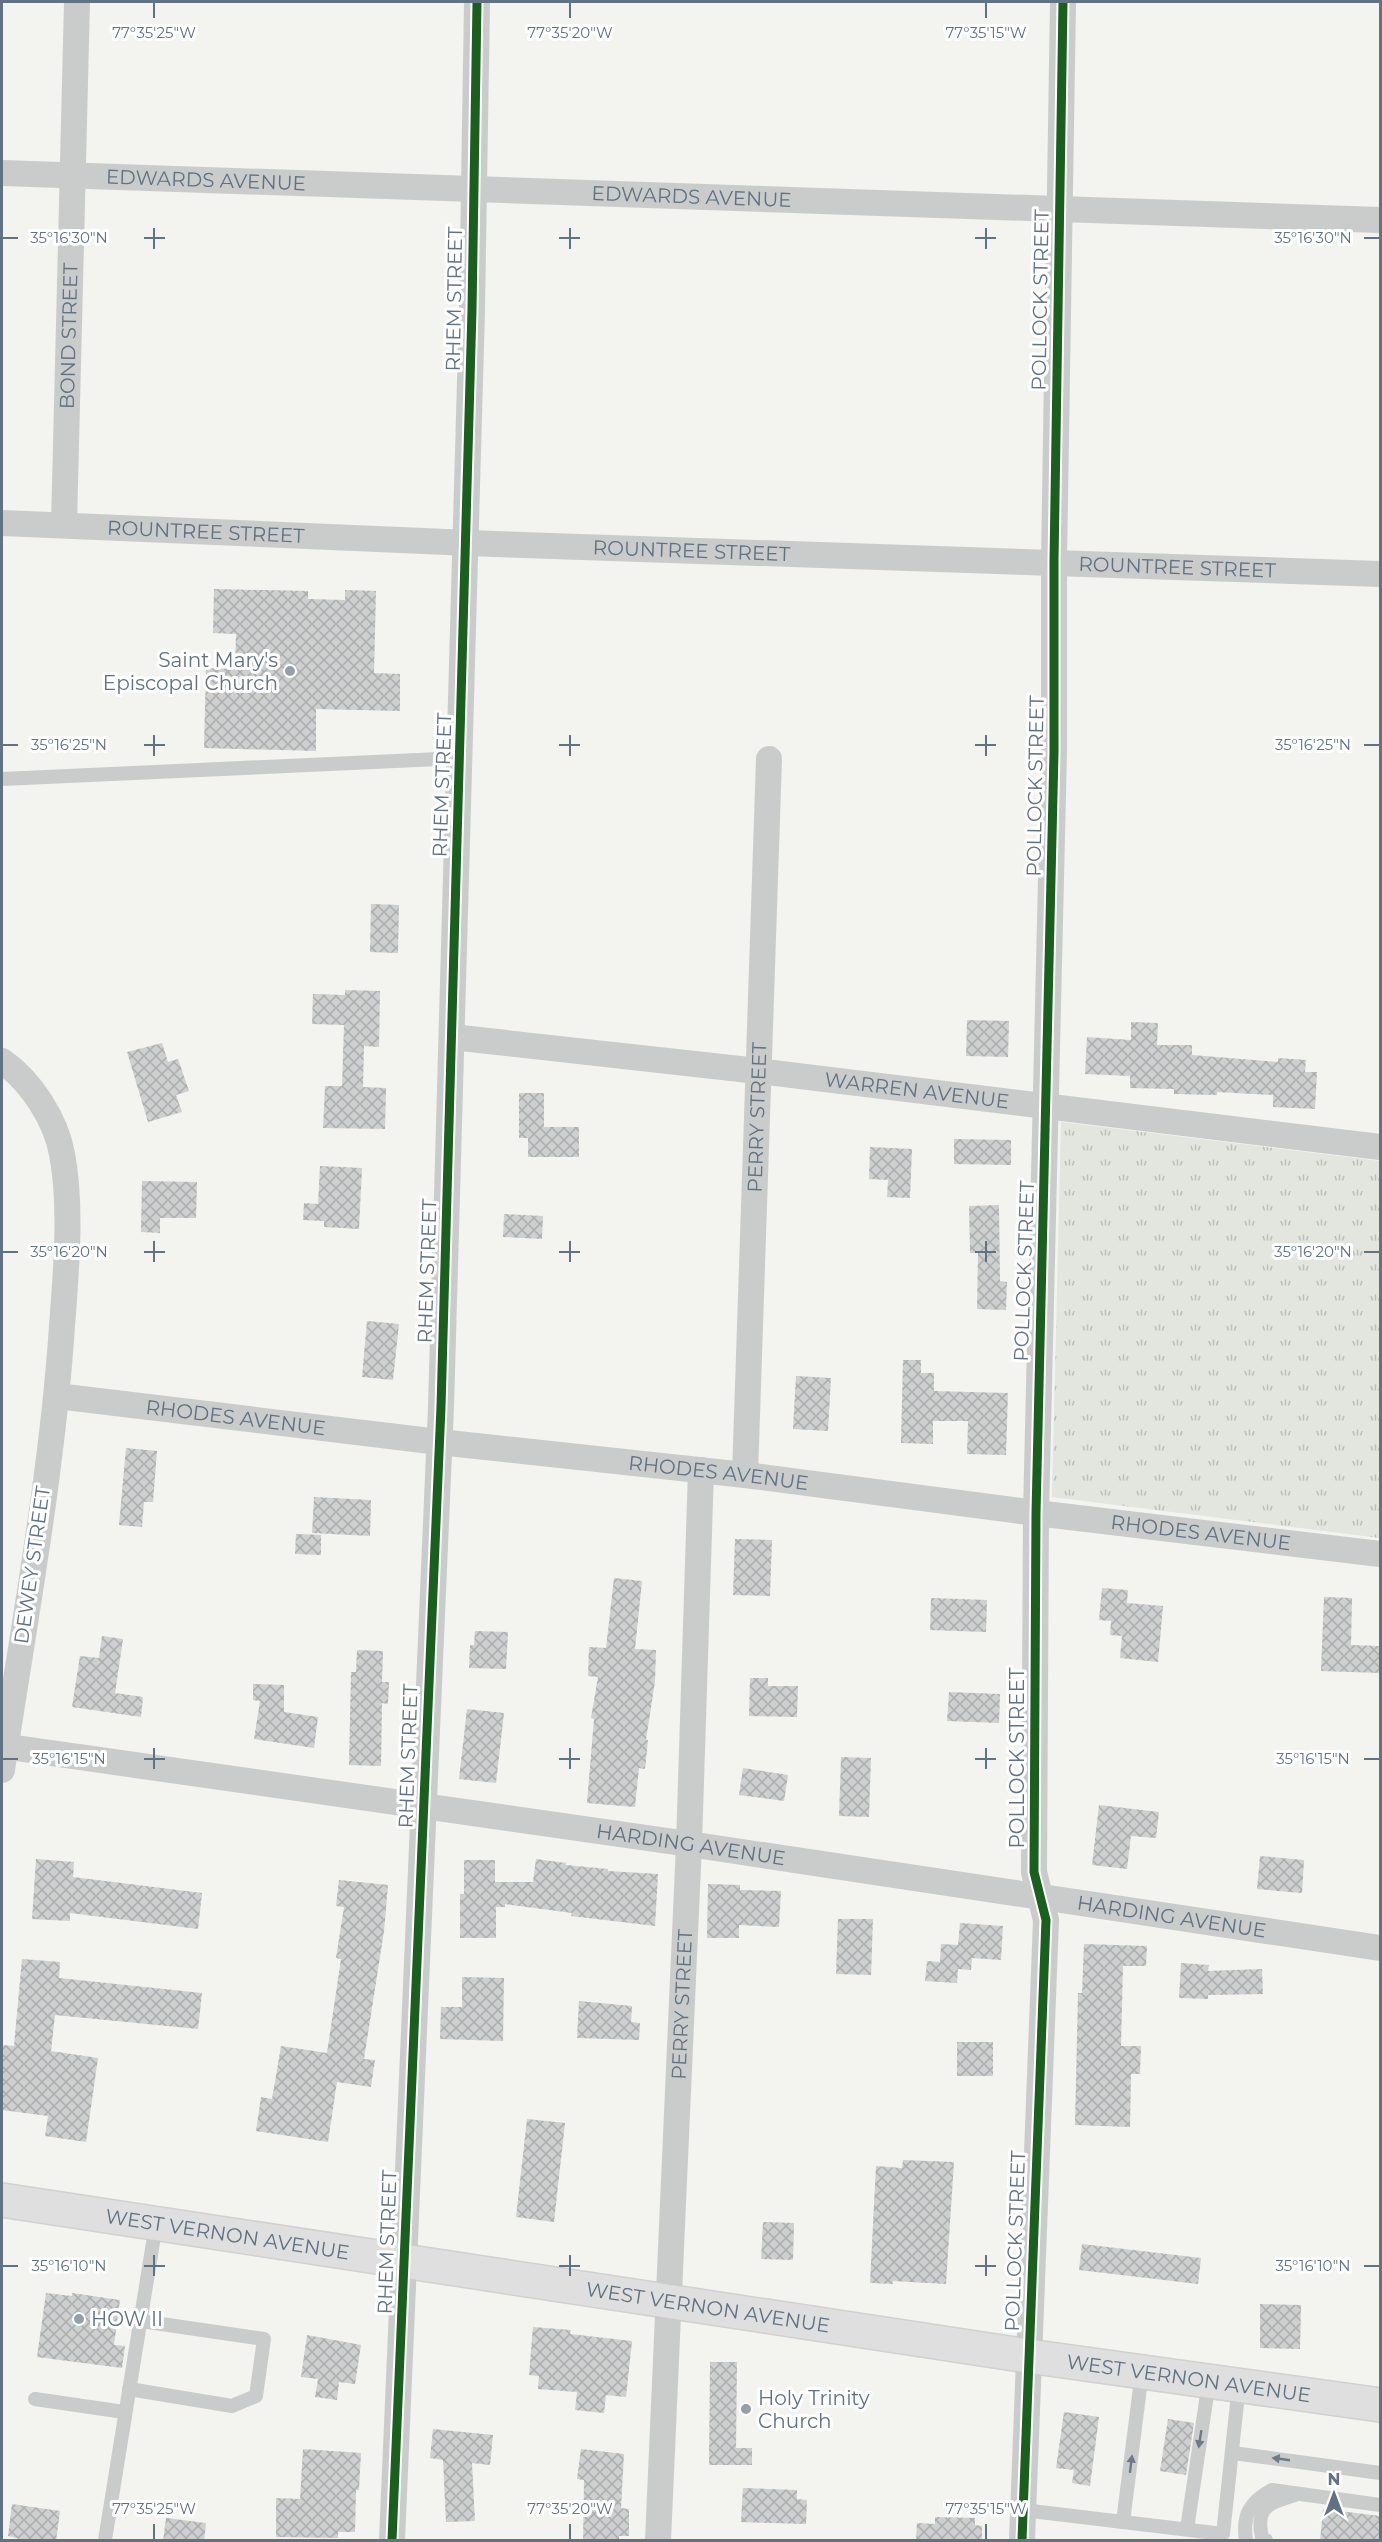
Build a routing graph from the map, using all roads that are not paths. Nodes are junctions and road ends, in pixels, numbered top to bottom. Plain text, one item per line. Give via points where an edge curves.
1 (76, 2) edge
2 (477, 2) edge
3 (1063, 2) edge
4 (2, 173) edge
5 (73, 176) junction
6 (473, 189) junction
7 (1059, 211) junction
8 (1380, 220) edge
9 (2, 523) edge
10 (64, 525) junction
11 (466, 541) junction
12 (1054, 561) junction
13 (1380, 574) edge
14 (461, 758) junction
15 (769, 759) dead end
16 (2, 779) edge
17 (452, 1037) junction
18 (2, 1061) edge
19 (758, 1071) junction
20 (1047, 1106) junction
21 (1380, 1147) edge
22 (57, 1395) junction
23 (439, 1442) junction
24 (701, 1470) junction
25 (745, 1475) junction
26 (1036, 1513) junction
27 (1380, 1554) edge
28 (3, 1754) edge
29 (423, 1806) junction
30 (689, 1845) junction
31 (1040, 1896) junction
32 (1380, 1948) edge
33 (2, 2200) edge
34 (156, 2224) junction
35 (404, 2262) junction
36 (668, 2302) junction
37 (141, 2321) junction
38 (1029, 2356) junction
39 (1143, 2372) junction
40 (1224, 2383) junction
41 (129, 2390) junction
42 (35, 2399) dead end
43 (1380, 2405) edge
44 (124, 2412) junction
45 (1233, 2453) junction
46 (1380, 2473) edge
47 (1300, 2493) junction
48 (1227, 2505) junction
49 (1380, 2505) edge
50 (1251, 2508) junction
51 (1023, 2510) junction
52 (1123, 2522) junction
53 (1186, 2529) junction
54 (105, 2541) edge
55 (392, 2541) edge
56 (658, 2541) edge
57 (1022, 2541) edge
58 (1246, 2541) edge
59 (1266, 2541) edge

1 - 5 street, BOND STREET
2 - 6 street, RHEM STREET
3 - 7 street, POLLOCK STREET
4 - 5 street, EDWARDS AVENUE
5 - 6 street, EDWARDS AVENUE
5 - 10 street, BOND STREET
6 - 7 street, EDWARDS AVENUE
6 - 11 street, RHEM STREET
7 - 8 street, EDWARDS AVENUE
7 - 12 street, POLLOCK STREET
9 - 10 street, ROUNTREE STREET
10 - 11 street, ROUNTREE STREET
11 - 12 street, ROUNTREE STREET
11 - 14 street, RHEM STREET
12 - 13 street, ROUNTREE STREET
12 - 20 street, POLLOCK STREET
14 - 16 lane
14 - 17 street, RHEM STREET
15 - 19 street, PERRY STREET
17 - 19 street, WARREN AVENUE
17 - 23 street, RHEM STREET
18 - 22 street, DEWEY STREET via 37,1098 62,1153 66,1189 65,1291
19 - 20 street, WARREN AVENUE
19 - 25 street, PERRY STREET
20 - 21 street, WARREN AVENUE
20 - 26 street, POLLOCK STREET
22 - 23 street, RHODES AVENUE
22 - 28 street, DEWEY STREET
23 - 24 street, RHODES AVENUE
23 - 29 street, RHEM STREET
24 - 25 street, RHODES AVENUE
24 - 30 street, PERRY STREET
25 - 26 street, RHODES AVENUE
26 - 27 street, RHODES AVENUE
26 - 31 street, POLLOCK STREET via 1034,1872
28 - 29 street, HARDING AVENUE
29 - 30 street, HARDING AVENUE
29 - 35 street, RHEM STREET
30 - 31 street, HARDING AVENUE
30 - 36 street, PERRY STREET
31 - 32 street, HARDING AVENUE
31 - 38 street, POLLOCK STREET via 1046,1920
33 - 34 main road, WEST VERNON AVENUE
34 - 35 main road, WEST VERNON AVENUE
34 - 37 lane
35 - 36 main road, WEST VERNON AVENUE
35 - 55 street, RHEM STREET
36 - 38 main road, WEST VERNON AVENUE
36 - 56 street, PERRY STREET
37 - 41 lane
37 - 41 lane via 264,2339 256,2396 232,2406
38 - 39 main road, WEST VERNON AVENUE
38 - 51 street, POLLOCK STREET
39 - 40 main road, WEST VERNON AVENUE
52 -> 39 lane
40 - 43 main road, WEST VERNON AVENUE
40 - 45 lane
40 -> 53 lane
41 - 44 lane
42 - 44 lane
44 - 54 lane
46 -> 45 lane
45 - 48 lane
47 - 49 lane
47 - 50 lane via 1272,2490
47 - 59 lane via 1269,2503 1263,2511 1259,2525
48 - 50 lane
48 - 53 lane via 1223,2534
50 - 58 lane via 1246,2517
51 - 52 lane
51 - 57 street, POLLOCK STREET
52 - 53 lane

